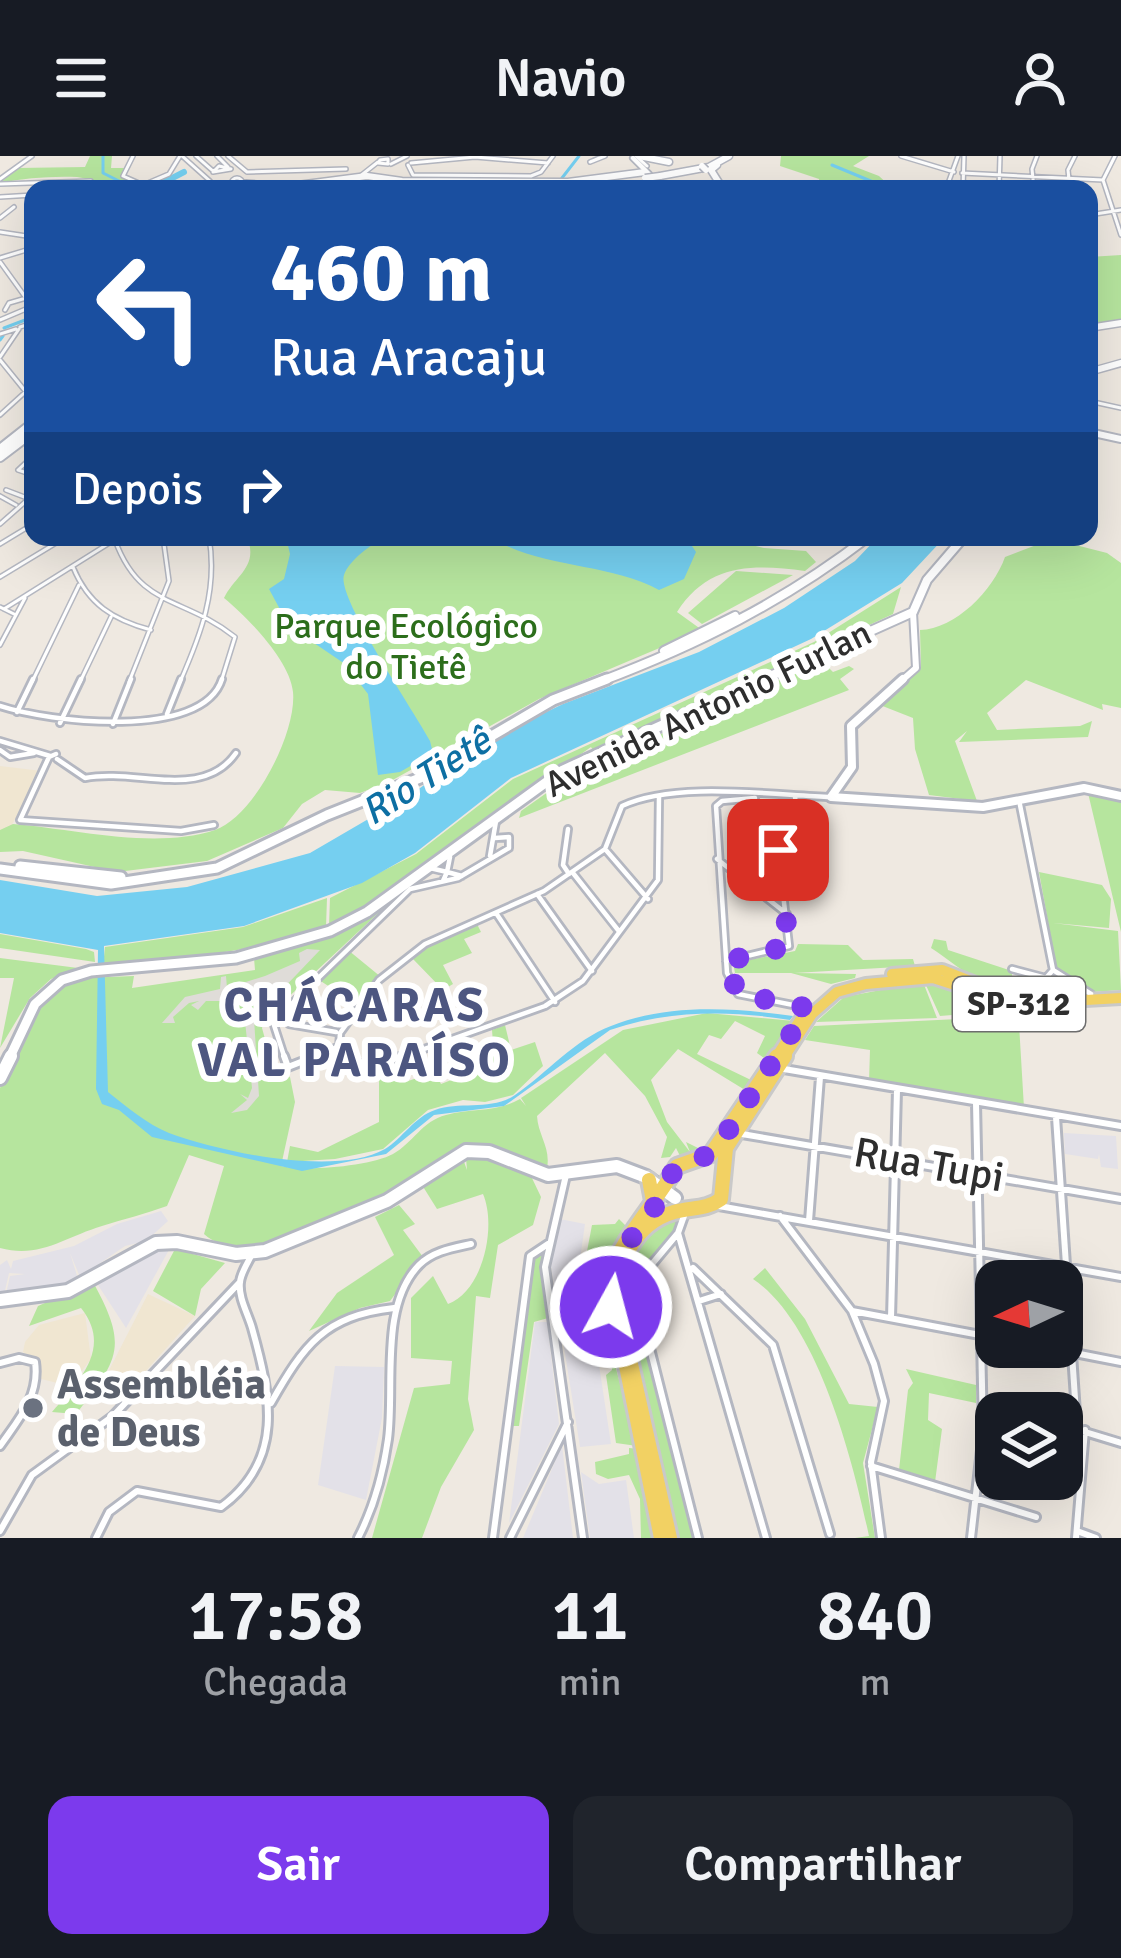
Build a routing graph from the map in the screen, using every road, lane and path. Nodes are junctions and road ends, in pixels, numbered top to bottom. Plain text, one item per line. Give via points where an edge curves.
1 (32, 156) edge
2 (133, 156) edge
3 (180, 156) edge
4 (196, 156) edge
5 (217, 156) edge
6 (228, 156) edge
7 (417, 156) edge
8 (437, 156) edge
9 (554, 156) edge
10 (679, 156) edge
11 (729, 156) edge
12 (901, 156) edge
13 (923, 156) edge
14 (961, 156) edge
15 (1000, 156) edge
16 (1037, 156) edge
17 (1075, 156) edge
18 (1115, 156) edge
19 (403, 157) edge
20 (426, 158) edge
21 (461, 158) edge
22 (484, 158) edge
23 (516, 158) edge
24 (384, 159) edge
25 (669, 161) junction
26 (701, 163) edge
27 (548, 164) junction
28 (920, 164) junction
29 (409, 165) junction
30 (641, 165) edge
31 (229, 169) junction
32 (346, 169) dead end
33 (482, 172) junction
34 (958, 173) junction
35 (216, 174) junction
36 (996, 176) junction
37 (357, 178) junction
38 (384, 178) junction
39 (1032, 179) junction
40 (1067, 179) junction
41 (1103, 179) junction
42 (37, 180) edge
43 (85, 180) edge
44 (131, 180) edge
45 (154, 180) edge
46 (209, 180) edge
47 (223, 180) edge
48 (243, 180) edge
49 (348, 180) edge
50 (462, 180) edge
51 (601, 180) edge
52 (716, 180) edge
53 (953, 180) edge
54 (960, 180) edge
55 (997, 180) edge
56 (0, 182) edge
57 (14, 207) dead end
58 (1121, 210) edge
59 (1114, 213) junction
60 (1098, 214) edge
61 (0, 218) edge
62 (1121, 235) edge
63 (1, 260) edge
64 (24, 295) edge
65 (3, 309) edge
66 (0, 320) edge
67 (24, 326) edge
68 (18, 328) junction
69 (0, 334) edge
70 (0, 358) edge
71 (24, 386) edge
72 (24, 393) edge
73 (0, 415) edge
74 (24, 434) edge
75 (0, 453) edge
76 (5, 490) edge
77 (2, 497) edge
78 (24, 500) edge
79 (16, 506) junction
80 (0, 524) edge
81 (51, 546) edge
82 (105, 546) edge
83 (119, 546) edge
84 (165, 546) edge
85 (211, 546) edge
86 (854, 546) edge
87 (956, 546) edge
88 (73, 567) junction
89 (0, 577) edge
90 (79, 585) junction
91 (87, 596) junction
92 (73, 597) junction
93 (26, 598) junction
94 (164, 598) junction
95 (2, 608) edge
96 (914, 612) junction
97 (207, 614) junction
98 (16, 615) junction
99 (111, 617) junction
100 (151, 630) junction
101 (0, 645) edge
102 (0, 706) edge
103 (16, 712) junction
104 (167, 714) junction
105 (60, 723) junction
106 (113, 724) junction
107 (0, 741) edge
108 (0, 750) edge
109 (35, 753) junction
110 (236, 753) dead end
111 (53, 758) junction
112 (419, 776) junction
113 (659, 796) junction
114 (760, 796) junction
115 (795, 796) junction
116 (1121, 796) edge
117 (831, 797) junction
118 (1019, 800) junction
119 (496, 821) junction
120 (214, 825) dead end
121 (568, 829) dead end
122 (477, 835) junction
123 (494, 841) junction
124 (605, 848) junction
125 (450, 854) junction
126 (490, 859) junction
127 (717, 859) junction
128 (0, 866) edge
129 (57, 867) junction
130 (430, 868) junction
131 (447, 872) junction
132 (570, 873) junction
133 (462, 876) junction
134 (49, 877) junction
135 (443, 881) junction
136 (537, 894) junction
137 (648, 899) junction
138 (496, 913) junction
139 (787, 914) junction
140 (618, 930) junction
141 (726, 961) junction
142 (1012, 970) dead end
143 (1053, 970) junction
144 (592, 971) junction
145 (951, 976) junction
146 (1091, 994) junction
147 (1121, 995) edge
148 (555, 1002) junction
149 (808, 1008) junction
150 (340, 1022) junction
151 (336, 1032) junction
152 (337, 1047) junction
153 (778, 1068) junction
154 (2, 1073) edge
155 (820, 1076) junction
156 (897, 1089) junction
157 (976, 1103) junction
158 (1056, 1117) junction
159 (1121, 1126) edge
160 (736, 1133) junction
161 (815, 1145) junction
162 (695, 1159) junction
163 (896, 1159) junction
164 (673, 1172) junction
165 (978, 1174) junction
166 (566, 1175) junction
167 (647, 1178) junction
168 (1061, 1188) junction
169 (1121, 1199) edge
170 (695, 1201) junction
171 (654, 1207) junction
172 (740, 1209) junction
173 (780, 1216) junction
174 (809, 1220) junction
175 (678, 1233) junction
176 (893, 1236) junction
177 (471, 1244) dead end
178 (548, 1244) junction
179 (665, 1248) junction
180 (980, 1251) junction
181 (252, 1254) junction
182 (685, 1254) junction
183 (980, 1260) edge
184 (1027, 1260) edge
185 (1067, 1260) edge
186 (688, 1264) junction
187 (1083, 1271) edge
188 (1121, 1277) edge
189 (240, 1282) junction
190 (721, 1294) junction
191 (0, 1300) edge
192 (699, 1301) junction
193 (394, 1308) junction
194 (852, 1312) junction
195 (891, 1318) junction
196 (975, 1335) edge
197 (1083, 1354) edge
198 (1121, 1362) edge
199 (0, 1363) edge
200 (271, 1403) junction
201 (568, 1422) junction
202 (1083, 1430) edge
203 (1121, 1443) edge
204 (0, 1446) edge
205 (871, 1466) junction
206 (975, 1498) edge
207 (977, 1500) edge
208 (980, 1500) edge
209 (1078, 1500) edge
210 (1036, 1517) dead end
211 (495, 1526) junction
212 (0, 1531) edge
213 (830, 1534) dead end
214 (1077, 1534) edge
215 (511, 1535) edge
216 (96, 1538) edge
217 (358, 1538) edge
218 (493, 1538) edge
219 (583, 1538) edge
220 (666, 1538) edge
221 (698, 1538) edge
222 (766, 1538) edge
223 (881, 1538) edge
224 (971, 1538) edge
225 (1096, 1538) edge

1 - 56 street
2 - 44 street via 123,176
3 - 45 street
3 - 46 street
4 - 35 street
5 - 31 street
6 - 32 street via 250,172
7 - 20 street
7 - 29 street
8 - 21 street
9 - 27 street
10 - 25 main road
11 - 26 main road
11 - 30 main road, bridge via 660,176
11 - 52 main road via 711,169
12 - 28 street
13 - 28 street
14 - 34 street
15 - 36 street
16 - 39 street
17 - 40 street
18 - 41 street
19 - 24 street
19 - 24 street via 394,164
20 - 21 street
20 - 29 street
21 - 22 street
22 - 23 street
22 - 33 street
23 - 27 street
24 - 37 street
24 - 38 street via 377,170
25 - 30 main road
25 - 30 main road
27 - 33 street via 534,176
28 - 34 street
29 - 33 street via 416,175
30 - 51 main road
31 - 35 street
31 - 48 street
34 - 36 street
34 - 53 street
34 - 54 street
35 - 47 street
36 - 39 street
36 - 55 street
37 - 38 main road
37 - 49 main road
38 - 50 main road
39 - 40 street
40 - 41 street
41 - 59 street
42 - 43 street
57 - 61 street
58 - 59 street
59 - 60 street
59 - 62 street
63 - 64 street
65 - 66 street
67 - 68 street
68 - 69 street
68 - 70 street
70 - 71 street
72 - 73 street
74 - 75 main road
76 - 77 street
77 - 79 street
78 - 79 street
79 - 80 street
81 - 89 street
82 - 88 street
83 - 94 street via 128,578
84 - 94 street
85 - 97 street
86 - 112 main road via 819,575 710,633 553,700
87 - 96 main road via 927,580
88 - 90 street
88 - 93 street
90 - 91 street
90 - 92 street
91 - 92 street
91 - 99 street
92 - 103 street
93 - 95 street
93 - 98 street
94 - 97 street
94 - 100 street
95 - 98 street
96 - 117 street via 916,668 851,725 852,767
96 - 119 main road, Avenida Antonio Furlan via 563,770
97 - 104 street
97 - 104 street via 236,641 217,696
98 - 101 street
99 - 100 street
99 - 105 street
100 - 106 street
102 - 103 street
103 - 105 street
104 - 106 street
105 - 106 street
107 - 109 street
108 - 109 street via 10,757
109 - 111 street
110 - 111 street via 217,775 194,779 85,778
111 - 120 street via 20,820 181,831
112 - 129 main road via 205,867 114,878
112 - 134 main road via 207,872 110,884
113 - 114 street
113 - 124 street via 621,806
113 - 137 street via 661,870
114 - 115 street
114 - 127 street via 717,803
115 - 117 street
115 - 139 street via 801,837 781,841 778,850
116 - 118 street via 1084,788
117 - 118 street via 977,807
118 - 143 street
119 - 122 main road, Avenida Antonio Furlan
119 - 123 street
121 - 132 street via 563,865
122 - 123 street
122 - 125 main road, Avenida Antonio Furlan
123 - 126 street
123 - 126 street via 509,837 511,844
124 - 132 street
124 - 137 street
125 - 130 main road, Avenida Antonio Furlan
125 - 131 street
126 - 133 street
127 - 139 street
127 - 141 street
128 - 129 main road
128 - 134 main road
129 - 134 main road
130 - 131 street
130 - 154 main road, Avenida Antonio Furlan via 368,912 308,938 236,958 62,980 35,1004
131 - 133 street
131 - 135 street
132 - 136 street
132 - 140 street
133 - 135 street
135 - 152 street via 406,892 273,1022 288,1066
136 - 138 street
136 - 144 street
137 - 140 street
138 - 148 street
138 - 150 street via 421,946
139 - 141 street via 785,950
140 - 144 street
141 - 149 street via 738,994
142 - 143 street via 1046,978
143 - 146 street
144 - 148 street
145 - 146 main road, SP-312 via 1018,998
145 - 147 main road, SP-312 via 1014,1004
145 - 149 main road, SP-312 via 919,970 848,981
145 - 153 main road, SP-312 via 837,992 819,1005
146 - 147 main road, SP-312
148 - 152 street via 371,1066 352,1064
149 - 162 main road, SP-312 via 718,1146
150 - 151 street
150 - 151 street via 305,1005 289,1024
151 - 152 street
153 - 155 street
153 - 160 main road, SP-312
155 - 156 street
155 - 161 street
156 - 157 street
156 - 163 street
157 - 158 street
157 - 165 street
158 - 159 street
158 - 168 street
160 - 161 street, Rua Tupi
160 - 170 main road, SP-312
161 - 163 street, Rua Tupi
161 - 174 street
162 - 164 main road, SP-312
162 - 170 main road via 711,1164
163 - 165 street, Rua Tupi
163 - 176 street
164 - 167 main road
164 - 170 main road
165 - 168 street, Rua Tupi
165 - 180 street
166 - 167 main road via 598,1165
166 - 178 street
166 - 181 main road via 466,1151 387,1201
167 - 170 main road
167 - 171 main road
168 - 169 street, Rua Tupi
168 - 185 street
170 - 171 main road, SP-312
170 - 172 street
170 - 172 street
170 - 175 street
170 - 220 main road, SP-312 via 635,1241 616,1278
171 - 220 main road, SP-312 via 618,1250 608,1288
172 - 173 street
173 - 174 street
173 - 194 street
174 - 176 street
175 - 179 street
175 - 182 street
176 - 180 street
176 - 195 street
177 - 193 street via 433,1257
178 - 201 street
178 - 211 street via 530,1256
179 - 182 street
179 - 221 street via 644,1276 639,1305
180 - 183 street
180 - 184 street
181 - 189 street
181 - 191 main road via 167,1241 68,1292
182 - 186 street
186 - 190 street
186 - 192 street
187 - 188 street
189 - 200 street
189 - 212 street via 113,1416 32,1475
190 - 192 street
190 - 213 street via 776,1352
192 - 222 street
193 - 200 street via 349,1315 315,1335
193 - 217 street via 387,1443
194 - 195 street
194 - 205 street via 884,1401
195 - 196 street
197 - 198 street
199 - 204 street via 27,1358 38,1374
200 - 216 street via 266,1449 227,1504 136,1492 113,1508
201 - 215 street
201 - 219 street
202 - 203 street
205 - 206 street
205 - 223 street
207 - 224 street
208 - 210 street
209 - 214 street
211 - 215 street
211 - 218 street
214 - 225 street

